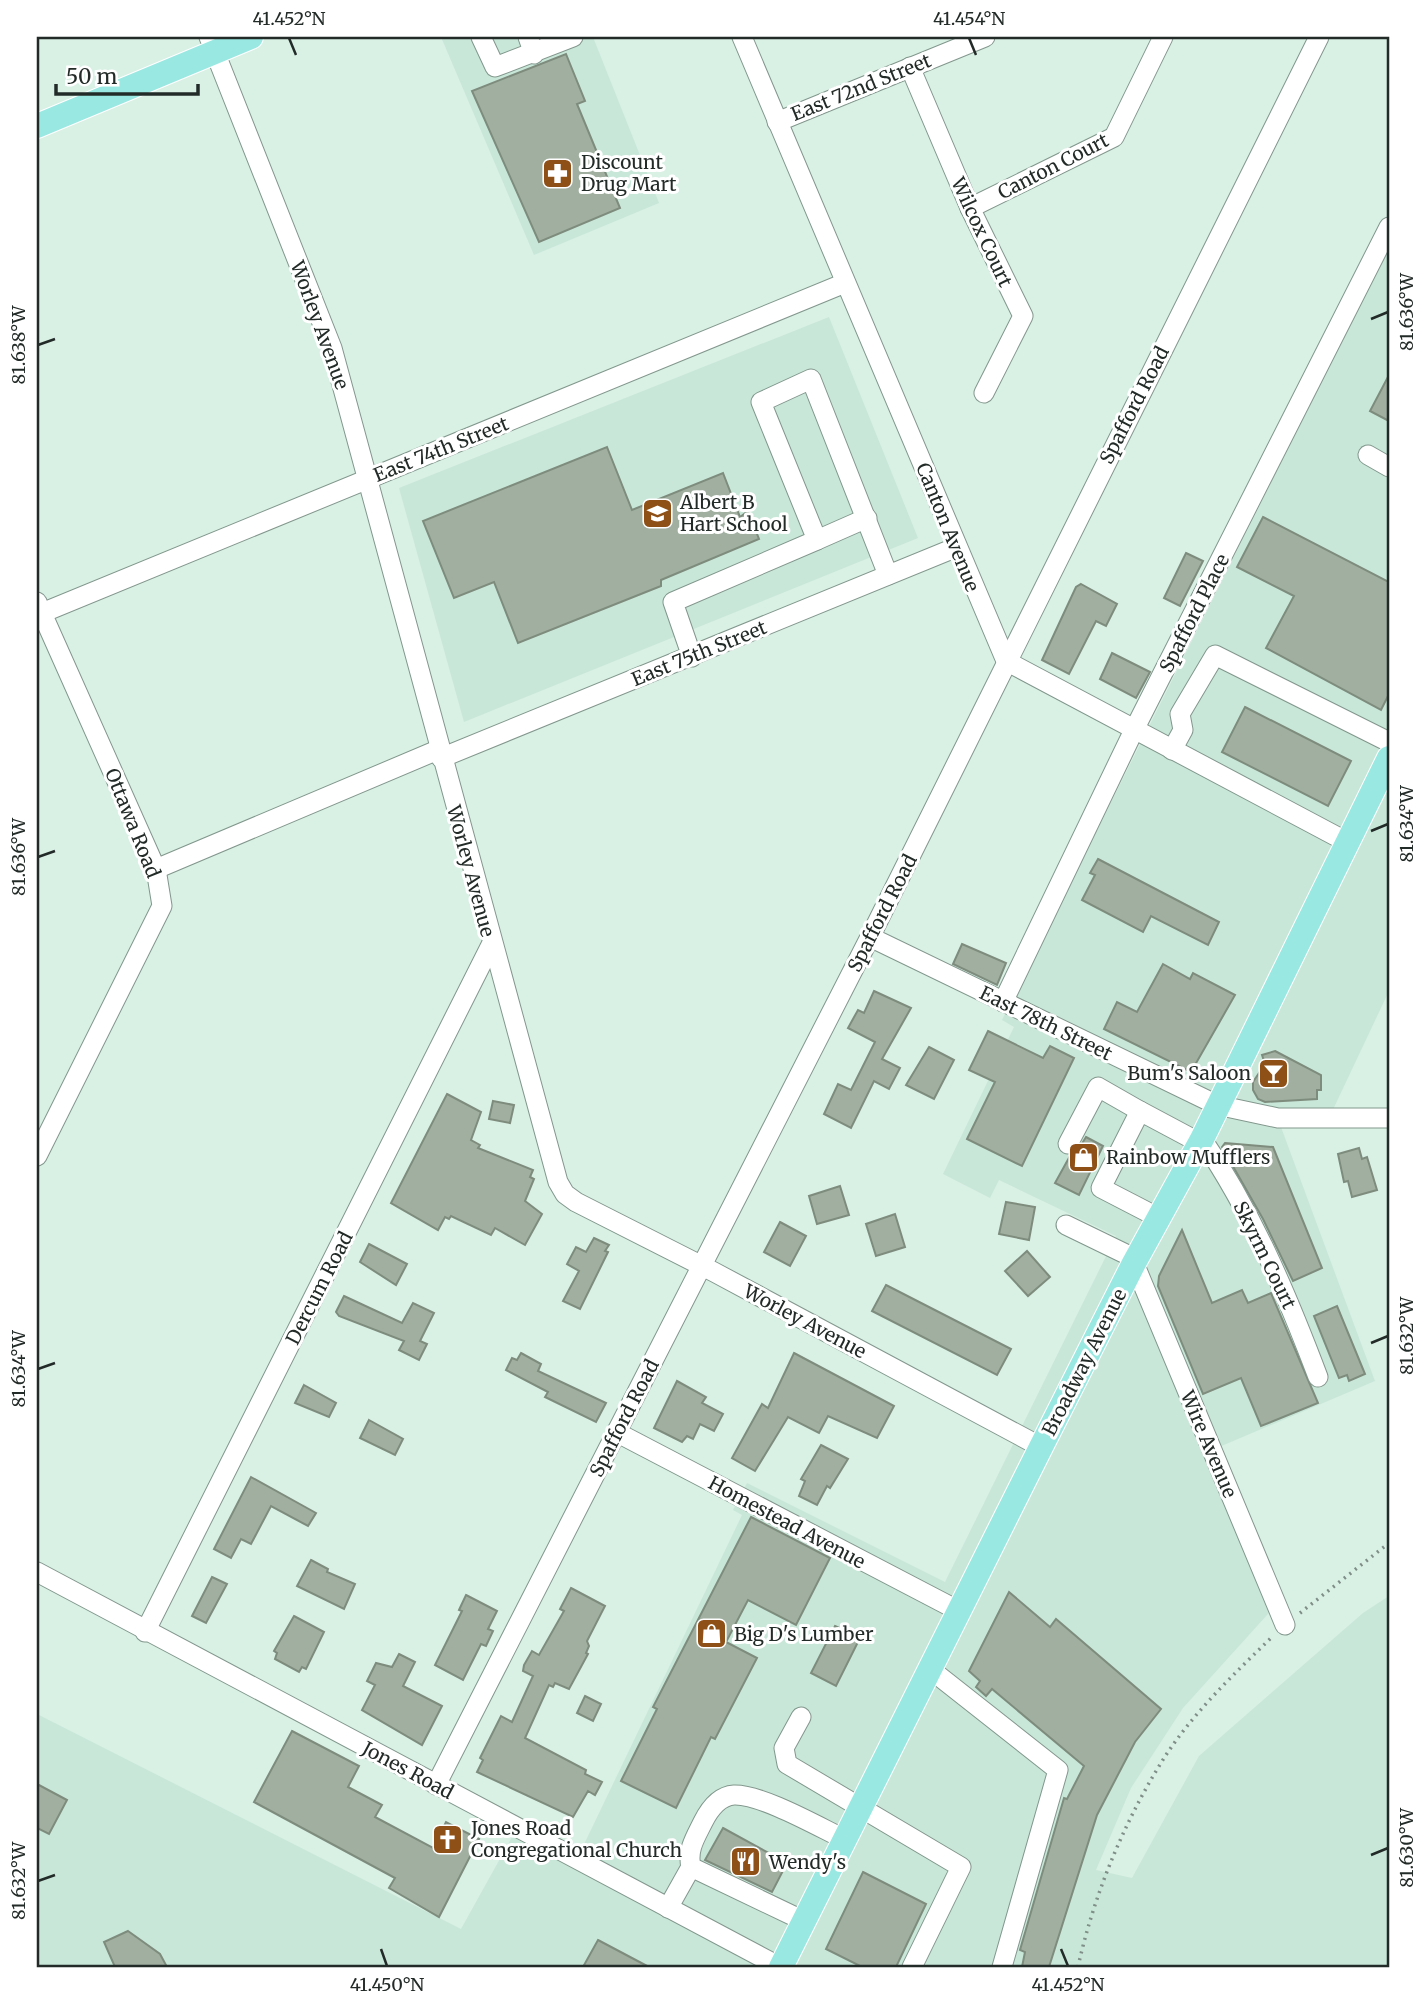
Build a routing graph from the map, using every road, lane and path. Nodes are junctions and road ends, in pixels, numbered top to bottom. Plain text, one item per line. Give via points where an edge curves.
1 (251, 37) edge
2 (481, 37) edge
3 (573, 37) edge
4 (741, 37) edge
5 (985, 37) edge
6 (1163, 37) edge
7 (1319, 37) edge
8 (212, 44) edge
9 (531, 45) edge
10 (910, 67) junction
11 (776, 122) junction
12 (37, 126) edge
13 (970, 208) junction
14 (1389, 227) edge
15 (845, 283) junction
16 (984, 393) dead end
17 (1368, 456) dead end
18 (1389, 467) edge
19 (368, 479) junction
20 (867, 518) junction
21 (817, 540) junction
22 (957, 547) junction
23 (888, 575) junction
24 (38, 610) edge
25 (692, 657) junction
26 (1006, 661) junction
27 (1134, 730) junction
28 (1389, 742) edge
29 (1172, 750) junction
30 (440, 753) junction
31 (1389, 758) edge
32 (1347, 842) junction
33 (156, 869) junction
34 (870, 937) junction
35 (492, 945) junction
36 (1003, 1002) junction
37 (1217, 1105) junction
38 (1140, 1111) junction
39 (1389, 1118) edge
40 (1201, 1141) junction
41 (1068, 1144) dead end
42 (37, 1154) edge
43 (1159, 1218) junction
44 (1066, 1224) dead end
45 (1135, 1261) junction
46 (701, 1265) junction
47 (1318, 1377) dead end
48 (616, 1433) junction
49 (1041, 1447) junction
50 (1389, 1543) edge
51 (37, 1572) edge
52 (959, 1611) junction
53 (1284, 1625) junction
54 (145, 1632) junction
55 (930, 1669) junction
56 (801, 1717) dead end
57 (436, 1785) junction
58 (861, 1806) junction
59 (844, 1839) junction
60 (691, 1867) junction
61 (668, 1908) junction
62 (804, 1921) junction
63 (780, 1967) edge
64 (912, 1967) edge
65 (1002, 1967) edge
66 (1078, 1967) edge

1 - 8 main road
2 - 9 street via 495,67
3 - 9 street
4 - 11 street, Canton Avenue
5 - 10 street, East 72nd Street
6 - 13 street, Canton Court via 1114,136
7 - 26 street, Spafford Road
8 - 12 main road
8 - 19 street, Worley Avenue via 332,348
10 - 11 street, East 72nd Street
10 - 13 street, Wilcox Court
11 - 15 street, Canton Avenue
13 - 16 street, Wilcox Court via 1023,316
14 - 27 street, Spafford Place
15 - 19 street, East 74th Street
15 - 22 street, Canton Avenue
17 - 18 street
19 - 24 street, East 74th Street
19 - 30 street, Worley Avenue
20 - 21 street
20 - 21 street via 811,380 761,402
20 - 23 street
21 - 25 street via 673,602
22 - 23 street, East 75th Street
22 - 26 street, Canton Avenue
23 - 25 street, East 75th Street
24 - 33 street, Ottawa Road
25 - 30 street, East 75th Street
26 - 27 street
26 - 34 street, Spafford Road
27 - 29 street
27 - 36 street, Spafford Place
28 - 29 street via 1215,655 1180,714 1183,730
29 - 32 street
30 - 33 street, East 75th Street
30 - 35 street, Worley Avenue
31 - 32 main road, Broadway Avenue
32 - 37 main road, Broadway Avenue
33 - 42 street, Ottawa Road via 162,906
34 - 36 street, East 78th Street
34 - 46 street, Spafford Road
35 - 46 street, Worley Avenue via 565,1194
35 - 54 street, Dercum Road
36 - 37 street, East 78th Street
37 - 39 street, East 78th Street via 1278,1118
37 - 40 main road, Broadway Avenue
38 - 40 street
38 - 41 street via 1098,1087
38 - 43 street via 1101,1188
40 - 43 main road, Broadway Avenue
40 - 47 street, Skyrm Court via 1223,1169 1287,1295
43 - 45 main road, Broadway Avenue
44 - 45 street
45 - 49 main road, Broadway Avenue
45 - 53 street, Wire Avenue
46 - 48 street, Spafford Road
46 - 49 street, Worley Avenue
48 - 52 street, Homestead Avenue
48 - 57 street, Spafford Road
49 - 52 main road, Broadway Avenue
50 - 53 path
51 - 54 street, Jones Road
52 - 55 main road, Broadway Avenue
53 - 66 path via 1221,1686 1166,1755 1117,1844
54 - 57 street, Jones Road
55 - 58 main road, Broadway Avenue
55 - 65 street via 1058,1770
56 - 58 street via 784,1748 787,1764
57 - 61 street, Jones Road
58 - 59 main road, Broadway Avenue
58 - 64 street via 961,1867
59 - 60 street via 752,1798 733,1795 708,1812 688,1854
59 - 62 main road, Broadway Avenue
60 - 61 street
60 - 62 street
61 - 63 street, Jones Road
62 - 63 main road, Broadway Avenue

